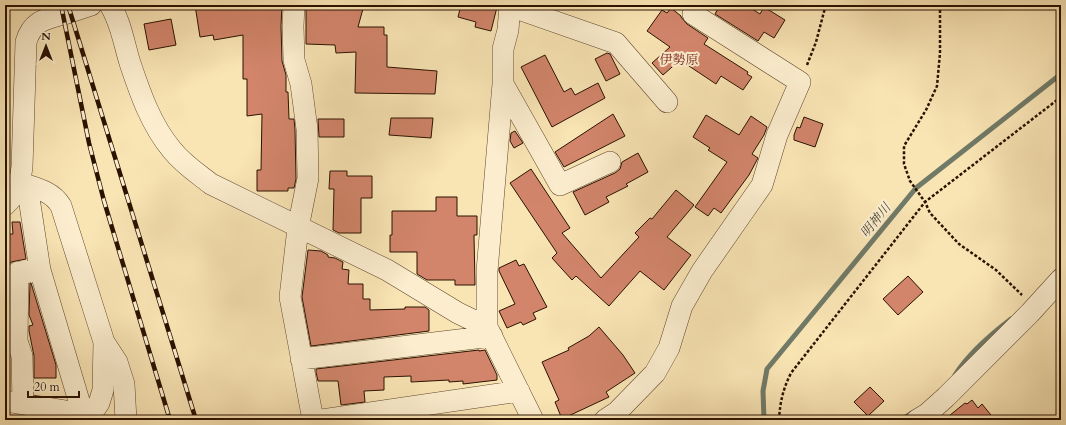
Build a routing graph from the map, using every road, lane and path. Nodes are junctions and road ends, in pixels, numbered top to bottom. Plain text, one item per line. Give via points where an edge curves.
1 (91, 5) edge
2 (110, 5) edge
3 (294, 5) edge
4 (825, 5) edge
5 (940, 5) edge
6 (510, 6) edge
7 (45, 12) edge
8 (693, 14) dead end
9 (800, 82) junction
10 (503, 84) junction
11 (1061, 97) edge
12 (667, 102) dead end
13 (610, 162) dead end
14 (20, 182) junction
15 (925, 202) junction
16 (5, 205) edge
17 (298, 228) junction
18 (40, 270) junction
19 (1059, 287) edge
20 (1036, 307) junction
21 (489, 332) junction
22 (11, 335) edge
23 (104, 342) junction
24 (301, 359) junction
25 (519, 391) junction
26 (14, 402) edge
27 (88, 420) edge
28 (126, 420) edge
29 (313, 420) edge
30 (322, 420) edge
31 (533, 420) edge
32 (605, 420) edge
33 (779, 420) edge
34 (917, 420) edge

1 - 7 street
2 - 17 street via 115,13 146,108 172,150 211,184
3 - 17 street via 294,60 301,84 307,129 308,178
4 - 9 path via 816,42
5 - 15 path via 937,86 904,146 904,164 910,181
6 - 10 street via 503,49
6 - 12 street via 616,43
7 - 14 street via 28,35 26,42
8 - 9 street
9 - 32 street via 776,135 762,185 702,271 682,306 669,348 655,373 617,412
10 - 13 street via 560,185
10 - 21 street via 487,271
11 - 15 path
14 - 16 street via 16,192
14 - 18 street via 29,198
14 - 23 street via 49,193 62,206
15 - 20 path via 930,213 959,244 996,270
15 - 33 path via 791,373 783,389
17 - 21 street via 387,270
17 - 24 street via 290,297
18 - 22 street via 18,272
18 - 26 street via 79,401 78,413
19 - 20 street
20 - 34 street via 946,398
21 - 24 street
21 - 25 street
22 - 26 street via 22,356
23 - 27 street via 103,390
23 - 28 street via 117,362 124,384
24 - 29 street
25 - 30 street
25 - 31 street

